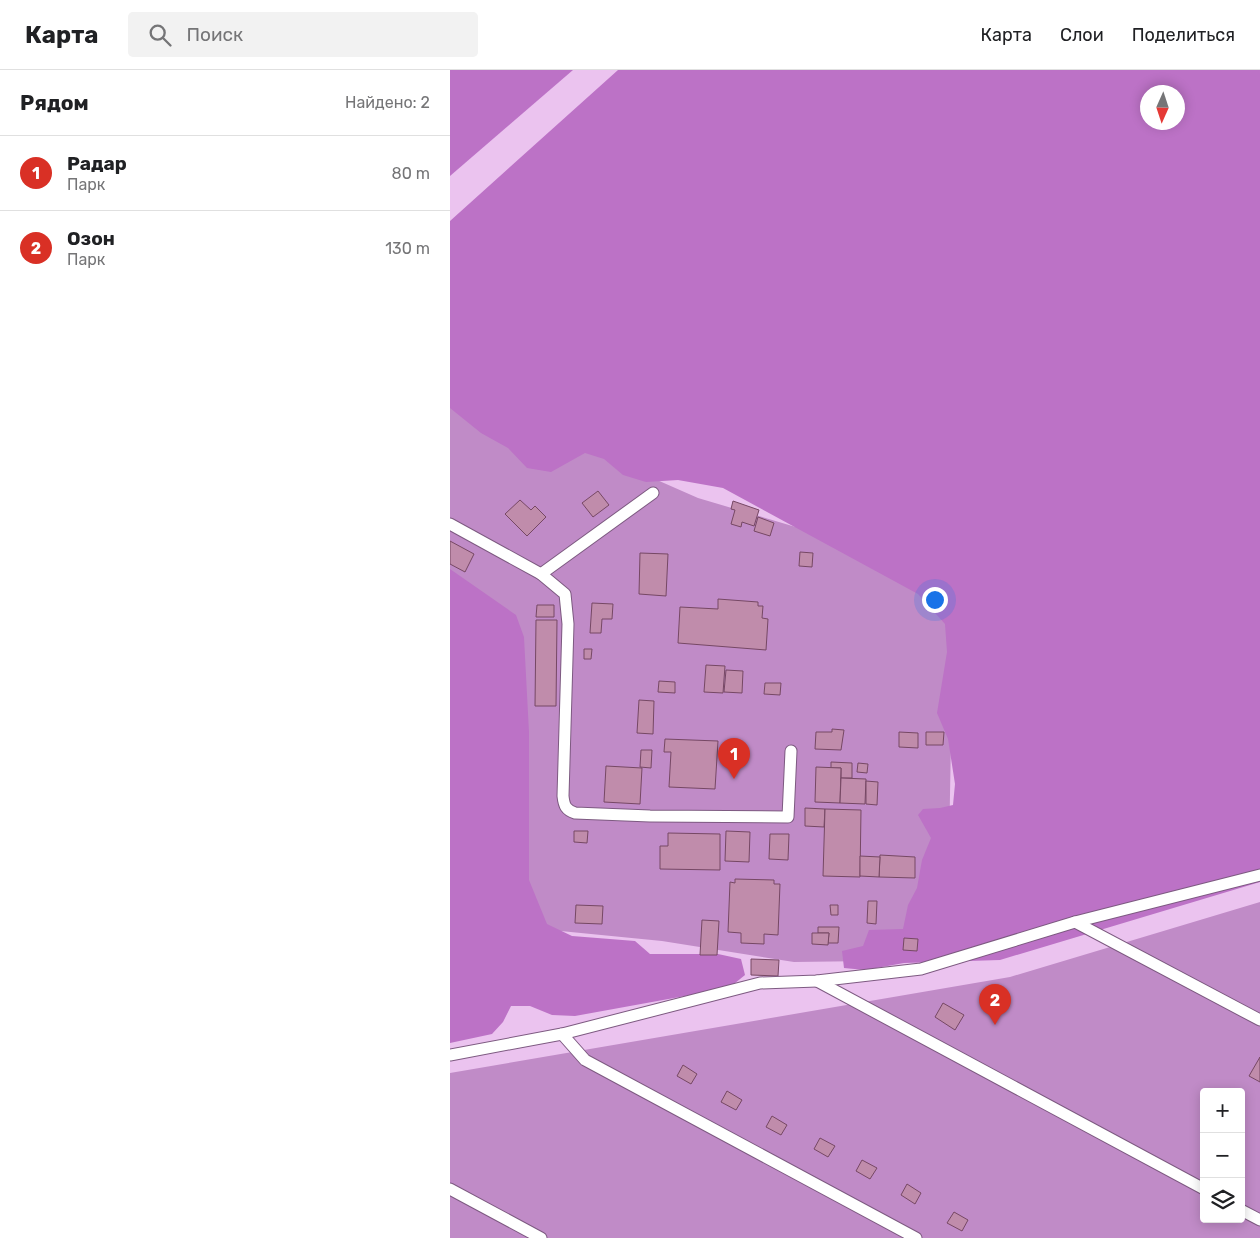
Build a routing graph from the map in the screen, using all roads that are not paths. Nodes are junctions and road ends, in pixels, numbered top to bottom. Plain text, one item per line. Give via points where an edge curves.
1 (652, 493) dead end
2 (450, 524) edge
3 (541, 574) junction
4 (791, 751) dead end
5 (1260, 875) edge
6 (1075, 922) junction
7 (816, 981) junction
8 (1260, 1020) edge
9 (562, 1034) junction
10 (450, 1055) edge
11 (1200, 1188) edge
12 (450, 1189) edge
13 (1245, 1212) edge
14 (1260, 1220) edge
15 (541, 1238) edge
16 (916, 1238) edge

1 - 3 lane
2 - 3 lane
3 - 4 lane via 565,594 568,624 563,796 564,805 569,810 650,816 788,817
5 - 6 lane
6 - 7 lane via 920,969
6 - 8 lane
7 - 9 lane via 760,983
7 - 11 lane
9 - 10 lane
9 - 16 lane via 585,1060
12 - 15 lane
13 - 14 lane

